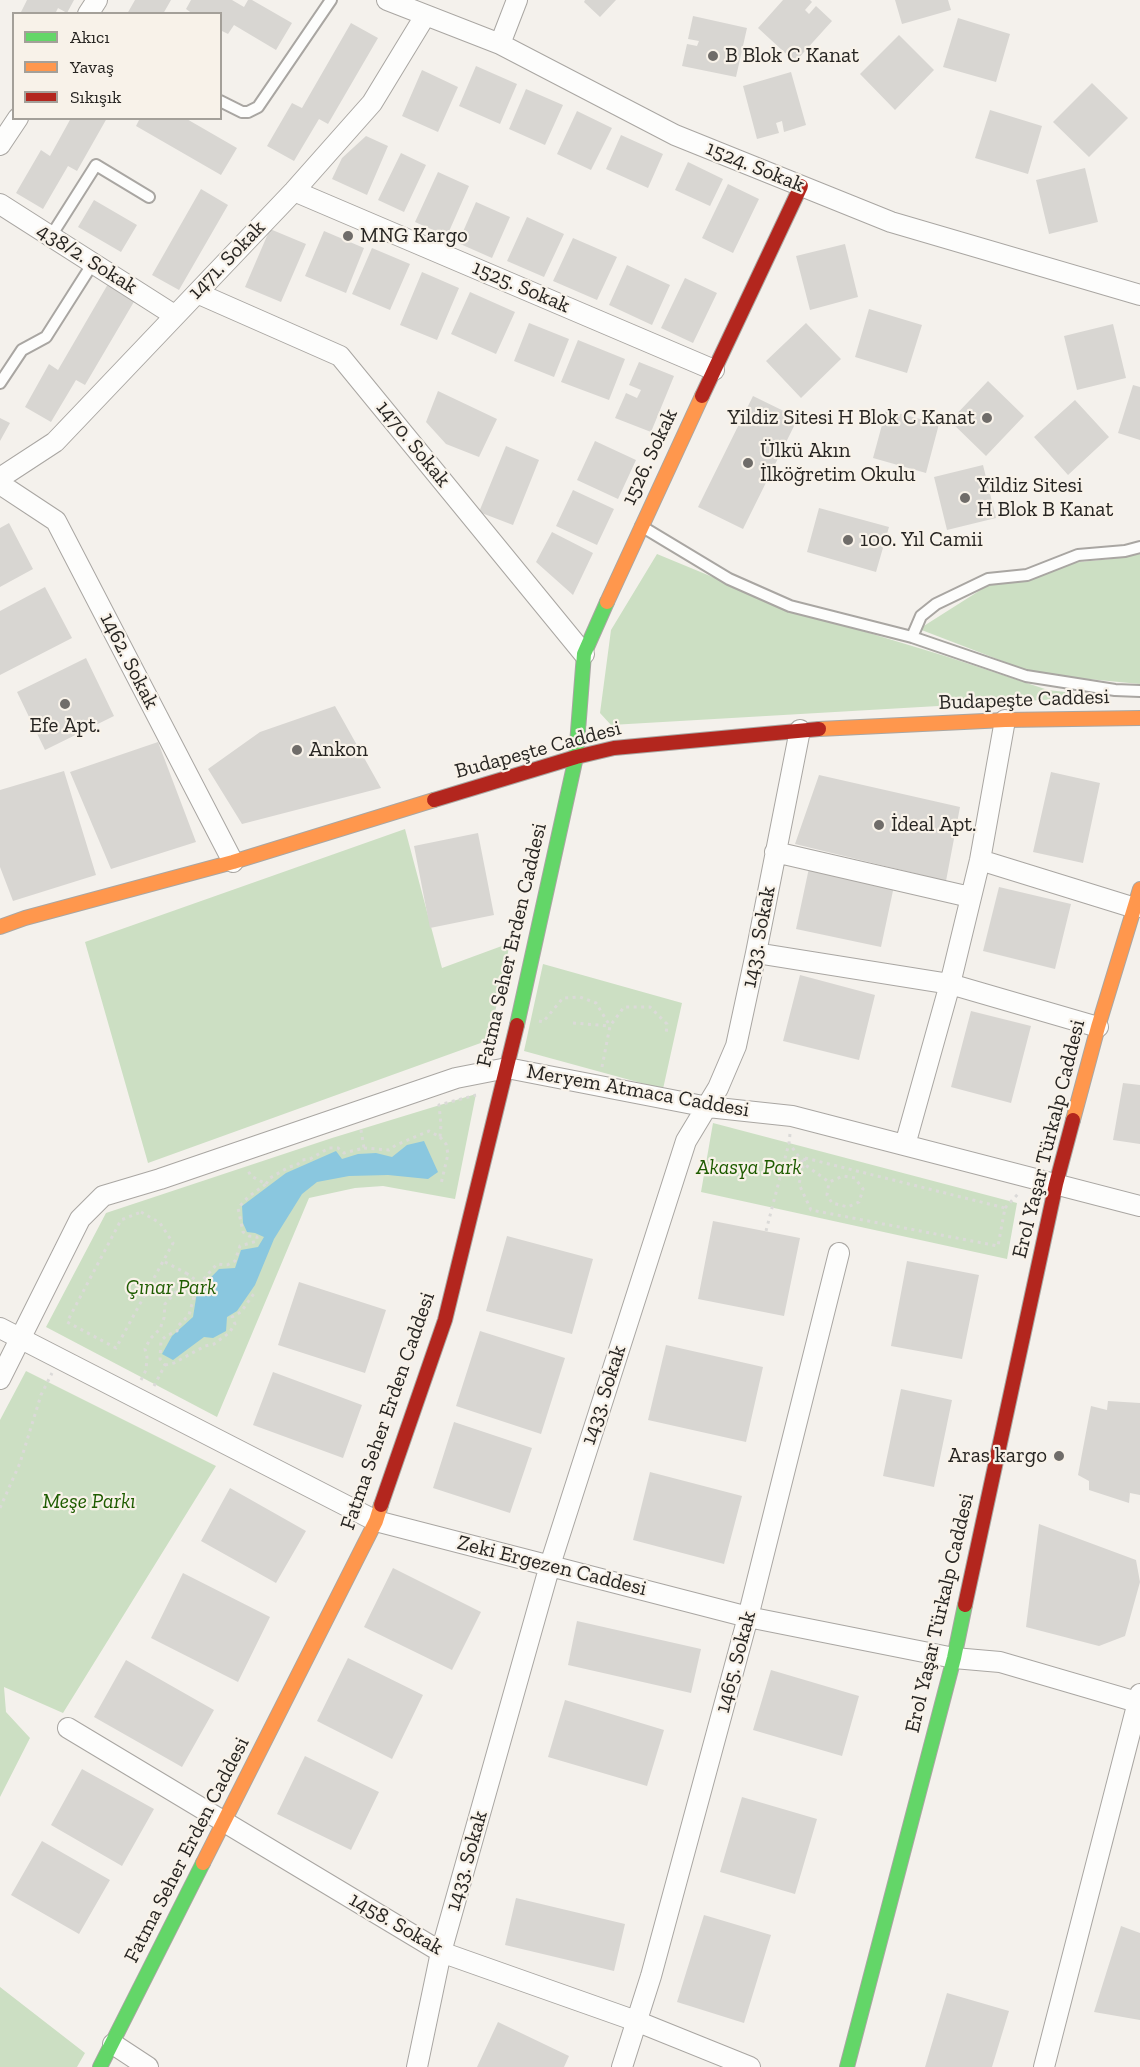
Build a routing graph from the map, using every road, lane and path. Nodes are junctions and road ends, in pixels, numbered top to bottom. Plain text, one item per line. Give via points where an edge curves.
1 (331, 0) edge
2 (387, 0) edge
3 (517, 0) edge
4 (425, 16) junction
5 (500, 44) junction
6 (222, 102) edge
7 (17, 120) edge
8 (0, 145) edge
9 (801, 186) junction
10 (294, 191) junction
11 (149, 197) dead end
12 (0, 204) edge
13 (51, 236) junction
14 (93, 263) junction
15 (197, 293) junction
16 (1140, 295) edge
17 (174, 315) junction
18 (714, 370) junction
19 (0, 383) edge
20 (0, 478) edge
21 (0, 484) edge
22 (640, 526) junction
23 (1140, 547) edge
24 (912, 636) junction
25 (584, 654) junction
26 (1140, 691) edge
27 (1140, 718) edge
28 (1005, 720) junction
29 (800, 730) junction
30 (576, 757) junction
31 (775, 852) junction
32 (980, 860) junction
33 (233, 862) junction
34 (970, 897) junction
35 (1137, 898) edge
36 (0, 927) edge
37 (756, 953) junction
38 (950, 984) junction
39 (519, 1013) junction
40 (573, 1023) dead end
41 (610, 1026) junction
42 (1098, 1027) junction
43 (666, 1036) dead end
44 (507, 1068) junction
45 (601, 1072) dead end
46 (480, 1096) dead end
47 (708, 1107) junction
48 (357, 1112) junction
49 (792, 1116) junction
50 (440, 1137) junction
51 (789, 1143) junction
52 (905, 1144) junction
53 (364, 1148) junction
54 (240, 1151) junction
55 (804, 1164) junction
56 (829, 1182) junction
57 (266, 1184) junction
58 (441, 1184) dead end
59 (1056, 1184) junction
60 (1140, 1206) edge
61 (766, 1232) dead end
62 (839, 1253) dead end
63 (163, 1261) junction
64 (186, 1273) junction
65 (200, 1283) junction
66 (255, 1292) dead end
67 (0, 1328) edge
68 (21, 1340) junction
69 (58, 1359) junction
70 (165, 1365) junction
71 (0, 1379) edge
72 (138, 1400) junction
73 (0, 1508) edge
74 (376, 1521) junction
75 (549, 1565) junction
76 (748, 1617) junction
77 (954, 1659) junction
78 (1139, 1700) edge
79 (68, 1728) dead end
80 (225, 1822) junction
81 (441, 1952) junction
82 (636, 2021) junction
83 (112, 2044) junction
84 (100, 2067) edge
85 (148, 2067) edge
86 (417, 2067) edge
87 (622, 2067) edge
88 (750, 2067) edge
89 (847, 2067) edge
90 (1044, 2067) edge

1 - 6 lane via 258,107 242,112
2 - 4 street, 1524. Sokak
3 - 5 street
4 - 5 street, 1524. Sokak
4 - 10 street, 1471. Sokak via 372,103
5 - 9 street, 1524. Sokak via 675,135
7 - 8 street
9 - 16 street, 1524. Sokak via 891,222
9 - 18 street, 1526. Sokak
10 - 15 street, 1471. Sokak
10 - 18 street, 1525. Sokak
11 - 13 lane via 96,165
12 - 13 street, 438/2. Sokak
13 - 14 street, 438/2. Sokak
14 - 17 street, 438/2. Sokak
14 - 19 lane via 46,337 22,350
15 - 17 street, 1471. Sokak
15 - 25 street, 1470. Sokak via 340,356
17 - 20 street, 1471. Sokak via 54,442
18 - 22 street, 1526. Sokak
21 - 33 street, 1462. Sokak via 56,521
22 - 24 lane via 771,599
22 - 25 street, 1526. Sokak
23 - 24 lane via 1078,555 1028,574 988,579 936,604 921,616
24 - 26 lane via 1026,676
25 - 30 street, 1526. Sokak
27 - 28 street, Budapeşte Caddesi
28 - 29 street, Budapeşte Caddesi
28 - 32 street
29 - 30 street, Budapeşte Caddesi via 614,748
29 - 31 street, 1433. Sokak
30 - 33 street, Budapeşte Caddesi
30 - 39 street, Fatma Seher Erden Caddesi
31 - 34 street
31 - 37 street, 1433. Sokak
32 - 34 street
32 - 35 street
33 - 36 street, Budapeşte Caddesi
34 - 38 street
35 - 42 street, Erol Yaşar Türkalp Caddesi
37 - 38 street
37 - 47 street, 1433. Sokak via 736,1046
38 - 42 street
38 - 52 street
39 - 41 path via 543,1022 562,998 580,997 596,1003
39 - 44 street, Fatma Seher Erden Caddesi
40 - 41 path
41 - 43 path via 624,1007 650,1007 667,1023
41 - 45 path
42 - 59 street, Erol Yaşar Türkalp Caddesi
44 - 47 street, Meryem Atmaca Caddesi
44 - 48 street, Meryem Atmaca Caddesi via 456,1078
44 - 74 street, Fatma Seher Erden Caddesi via 448,1311
46 - 50 path via 439,1106
47 - 49 street, Meryem Atmaca Caddesi
47 - 75 street, 1433. Sokak via 686,1141
48 - 53 path
48 - 54 street, Meryem Atmaca Caddesi
49 - 51 path
49 - 52 street, Meryem Atmaca Caddesi
50 - 53 path via 429,1131 389,1150
50 - 58 path via 448,1154
51 - 55 path
51 - 61 path
52 - 59 street, Meryem Atmaca Caddesi
53 - 57 path via 344,1153 329,1148 289,1167
54 - 57 path via 251,1176
54 - 68 street, Meryem Atmaca Caddesi via 103,1196 80,1220
55 - 55 path via 799,1184 811,1210 998,1246 1005,1208 805,1158
55 - 56 path
56 - 56 path via 843,1176 855,1178 863,1189 859,1202 848,1207 832,1203 827,1195
57 - 65 path via 238,1208 243,1232 257,1236 257,1241 240,1246 235,1261 217,1264
59 - 60 street, Meryem Atmaca Caddesi
59 - 77 street, Erol Yaşar Türkalp Caddesi
62 - 76 street, 1465. Sokak
63 - 63 path via 116,1348 67,1322 121,1220 141,1212 160,1223 173,1243
63 - 64 path
64 - 65 path
64 - 72 path via 182,1285 165,1304 160,1329 145,1349 146,1370
65 - 70 path via 189,1315 177,1331 161,1341 160,1359
66 - 70 path via 241,1312 232,1317 235,1324 229,1333 214,1344
67 - 68 street, Zeki Ergezen Caddesi
68 - 69 street, Zeki Ergezen Caddesi
68 - 71 street, Meryem Atmaca Caddesi
69 - 72 street, Zeki Ergezen Caddesi
69 - 73 path
70 - 72 path
72 - 74 street, Zeki Ergezen Caddesi
74 - 75 street, Zeki Ergezen Caddesi
74 - 80 street, Fatma Seher Erden Caddesi
75 - 76 street, Zeki Ergezen Caddesi
75 - 81 street, 1433. Sokak
76 - 77 street, Zeki Ergezen Caddesi
76 - 82 street, 1465. Sokak
77 - 78 street, Zeki Ergezen Caddesi via 1000,1662
77 - 89 street, Erol Yaşar Türkalp Caddesi
78 - 90 street
79 - 80 street, 1458. Sokak
80 - 81 street, 1458. Sokak
80 - 83 street, Fatma Seher Erden Caddesi
81 - 82 street, 1458. Sokak
81 - 86 street, 1433. Sokak
82 - 87 street, 1465. Sokak
82 - 88 street, 1458. Sokak
83 - 84 street, Fatma Seher Erden Caddesi
83 - 85 street

